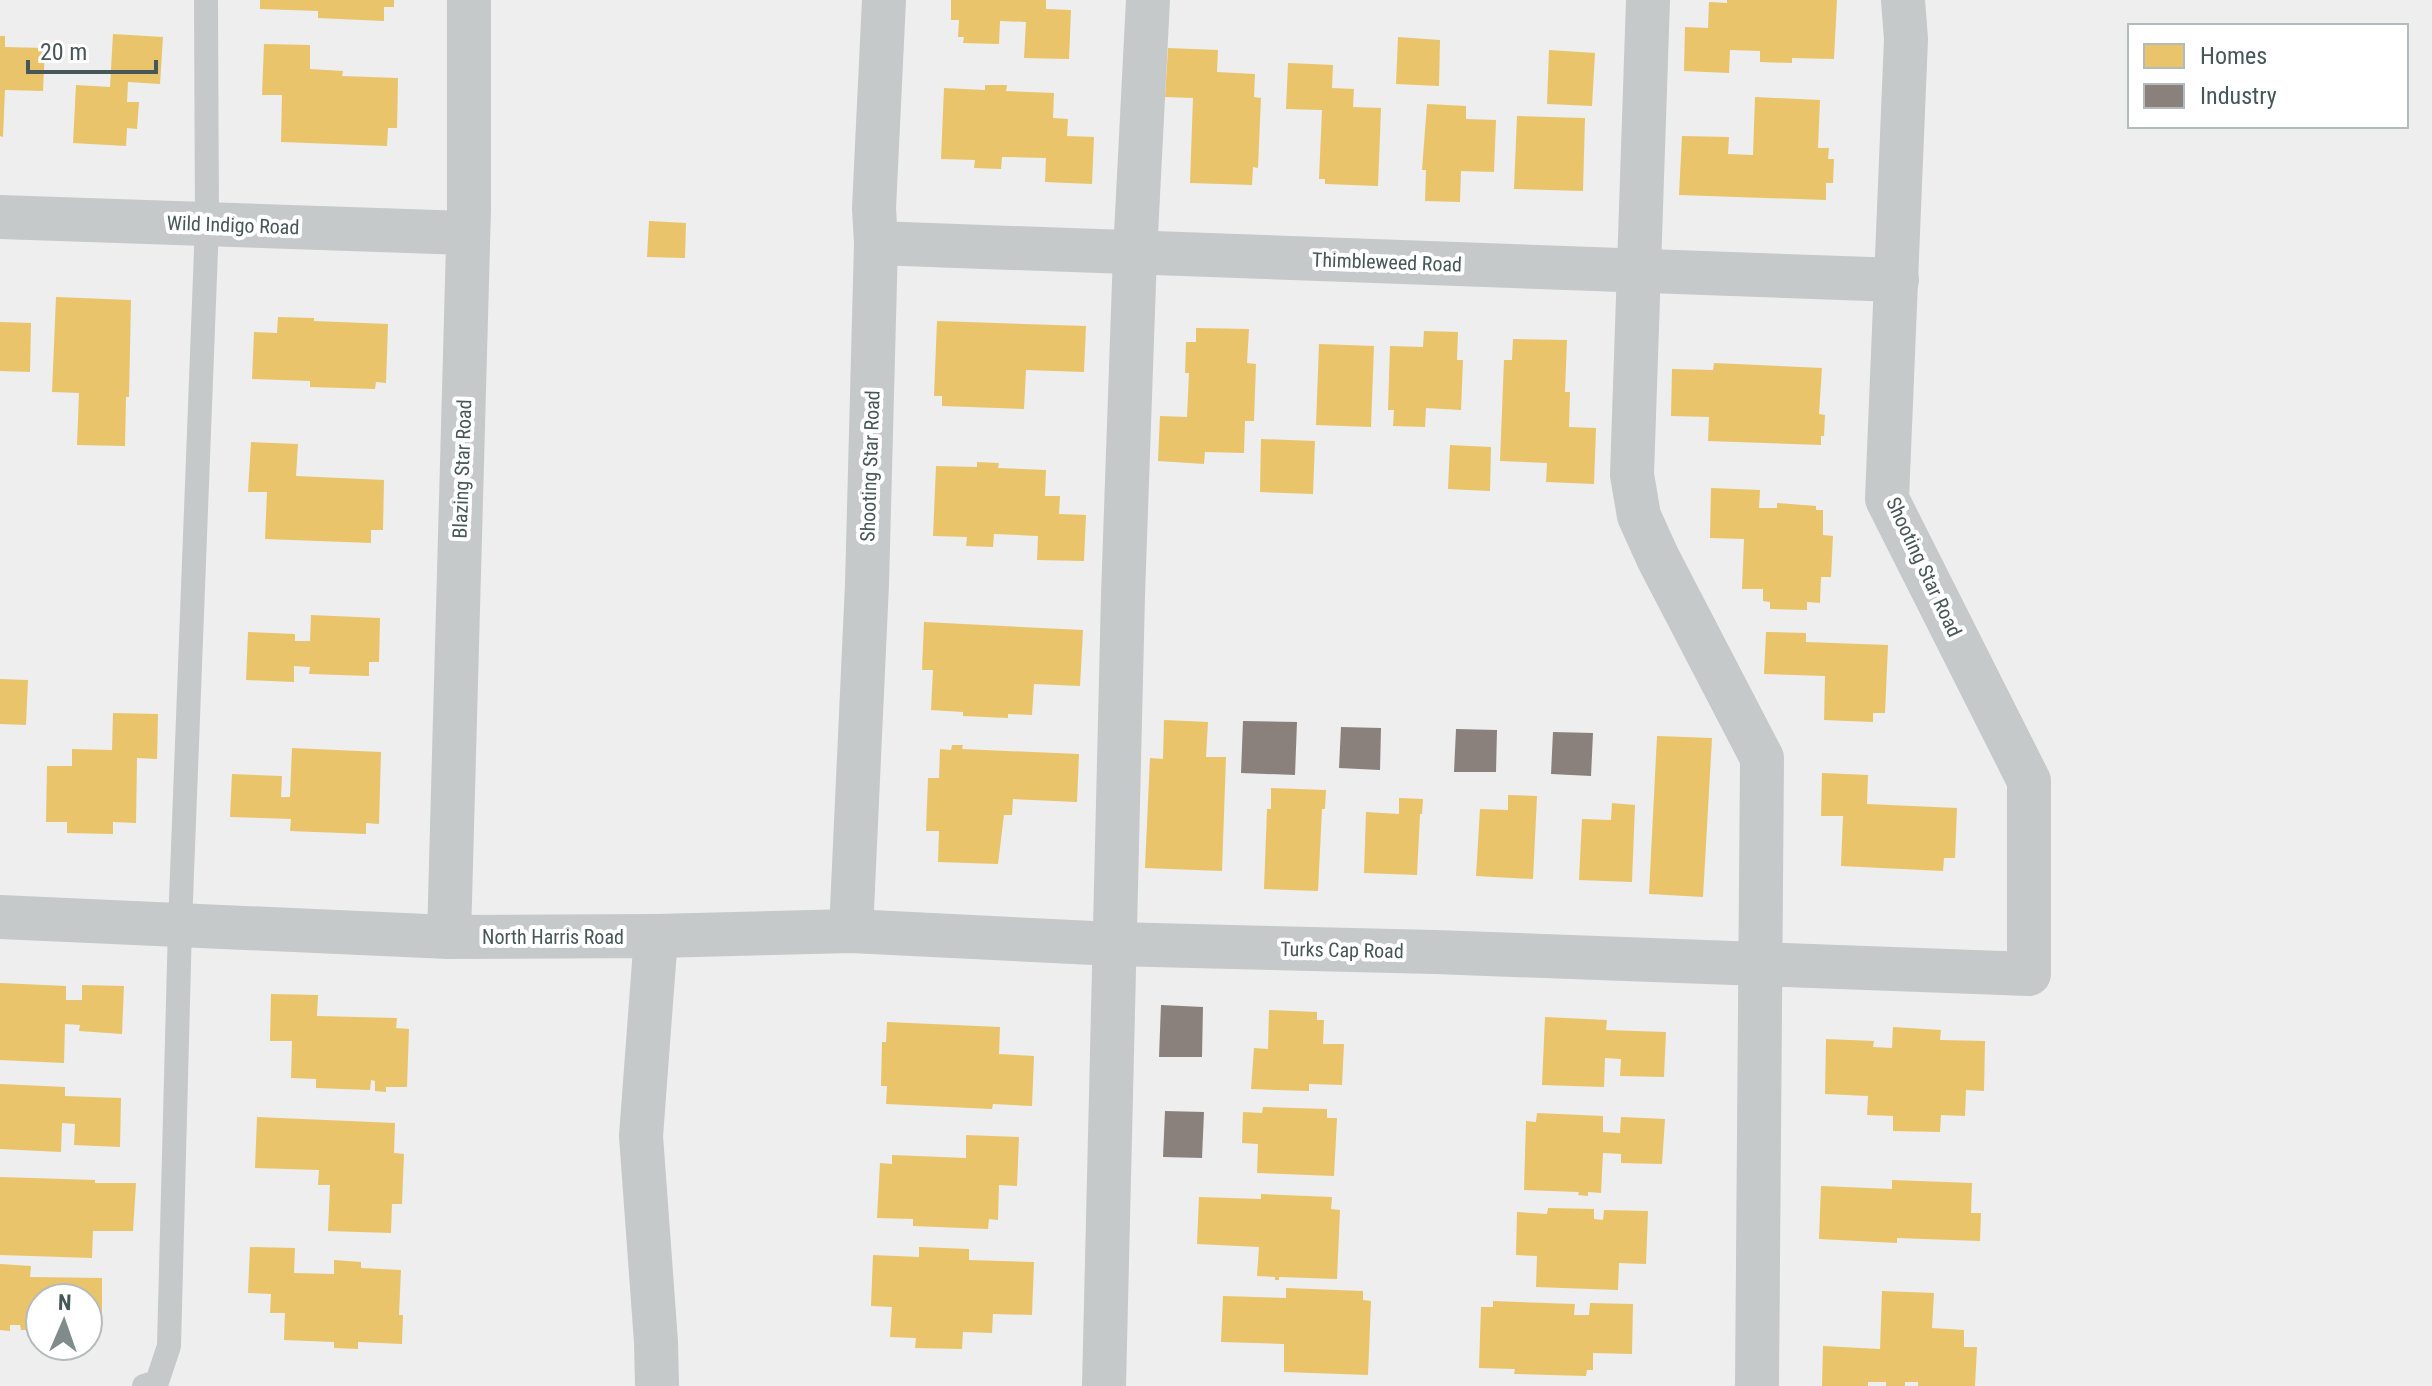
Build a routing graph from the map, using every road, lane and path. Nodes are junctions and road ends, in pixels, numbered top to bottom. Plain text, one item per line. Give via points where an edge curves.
1 (206, 0) edge
2 (469, 0) edge
3 (884, 0) edge
4 (1148, 0) edge
5 (1648, 0) edge
6 (1903, 0) edge
7 (0, 217) edge
8 (207, 224) junction
9 (466, 233) junction
10 (876, 243) junction
11 (1135, 254) junction
12 (1638, 271) junction
13 (1897, 280) junction
14 (0, 917) edge
15 (180, 925) junction
16 (851, 931) junction
17 (656, 936) junction
18 (449, 937) junction
19 (1114, 944) junction
20 (1759, 966) junction
21 (2029, 974) joint
22 (144, 1386) edge
23 (657, 1386) edge
24 (1104, 1386) edge
25 (1757, 1386) edge

1 - 8 lane
2 - 9 street, Blazing Star Road
3 - 10 street, Shooting Star Road
4 - 11 street
5 - 12 street
6 - 13 street, Shooting Star Road
7 - 8 street, Wild Indigo Road
8 - 9 street, Wild Indigo Road
8 - 15 lane
9 - 18 street, Blazing Star Road
10 - 11 street, Thimbleweed Road
10 - 16 street, Shooting Star Road
11 - 12 street, Thimbleweed Road
11 - 19 street
12 - 13 street, Thimbleweed Road
12 - 20 street via 1632,475 1639,516 1762,758
13 - 21 street, Shooting Star Road via 1887,499 2029,781
14 - 15 street, North Harris Road
15 - 18 street, North Harris Road
15 - 22 lane via 169,1346 157,1382
16 - 17 street, Turks Cap Road
16 - 19 street, Turks Cap Road
17 - 18 street, North Harris Road
17 - 23 street via 641,1136
19 - 20 street, Turks Cap Road
19 - 24 street
20 - 21 street, Turks Cap Road
20 - 25 street

